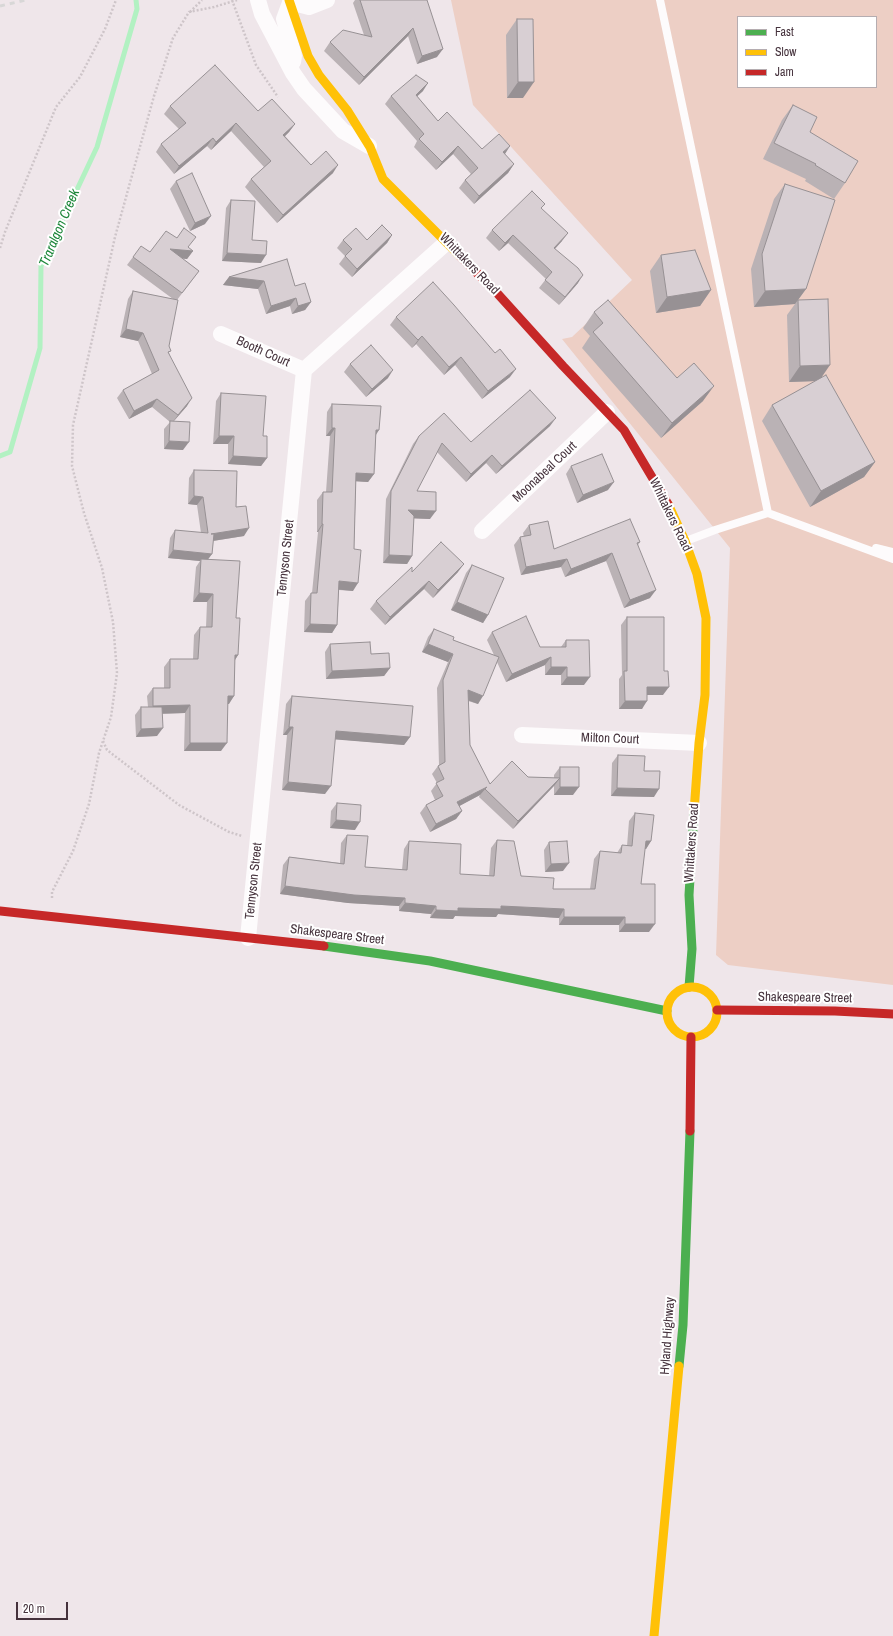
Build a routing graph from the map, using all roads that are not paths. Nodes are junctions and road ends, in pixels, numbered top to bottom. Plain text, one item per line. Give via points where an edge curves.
1 (258, 0) edge
2 (290, 0) edge
3 (327, 0) edge
4 (660, 0) edge
5 (309, 7) junction
6 (303, 41) junction
7 (293, 73) junction
8 (370, 146) junction
9 (447, 242) junction
10 (221, 334) dead end
11 (304, 370) junction
12 (607, 412) junction
13 (768, 513) junction
14 (482, 531) dead end
15 (840, 539) junction
16 (685, 541) junction
17 (893, 552) edge
18 (893, 559) edge
19 (522, 735) dead end
20 (699, 743) junction
21 (0, 911) edge
22 (248, 938) junction
23 (689, 987) junction
24 (717, 1010) junction
25 (667, 1011) junction
26 (893, 1014) edge
27 (691, 1037) junction
28 (654, 1636) edge

1 - 7 street via 262,14
2 - 5 street
2 - 6 main road, Whittakers Road
2 - 7 street via 284,19 294,56
3 - 5 street
4 - 13 lane
5 - 6 street
6 - 8 main road, Whittakers Road via 319,75 347,110
7 - 8 street via 304,89 343,131
8 - 9 main road, Whittakers Road via 382,179
9 - 11 street
9 - 12 main road, Whittakers Road
10 - 11 street, Booth Court
11 - 22 street, Tennyson Street
12 - 14 street, Moonabeal Court
12 - 16 main road, Whittakers Road via 624,430 665,497
13 - 15 lane
13 - 16 lane
15 - 17 lane
15 - 18 lane
16 - 20 main road, Whittakers Road via 697,574 706,618 705,695
19 - 20 street, Milton Court
20 - 23 main road, Whittakers Road via 689,895 692,949
21 - 22 main road, Shakespeare Street
22 - 25 main road, Shakespeare Street via 430,960
23 - 24 main road via 705,990 713,998
23 - 25 main road via 674,995
24 - 26 main road, Shakespeare Street via 835,1010
24 - 27 main road via 714,1025 697,1037
25 - 27 main road via 674,1029
27 - 28 main road, Hyland Highway via 683,1325

